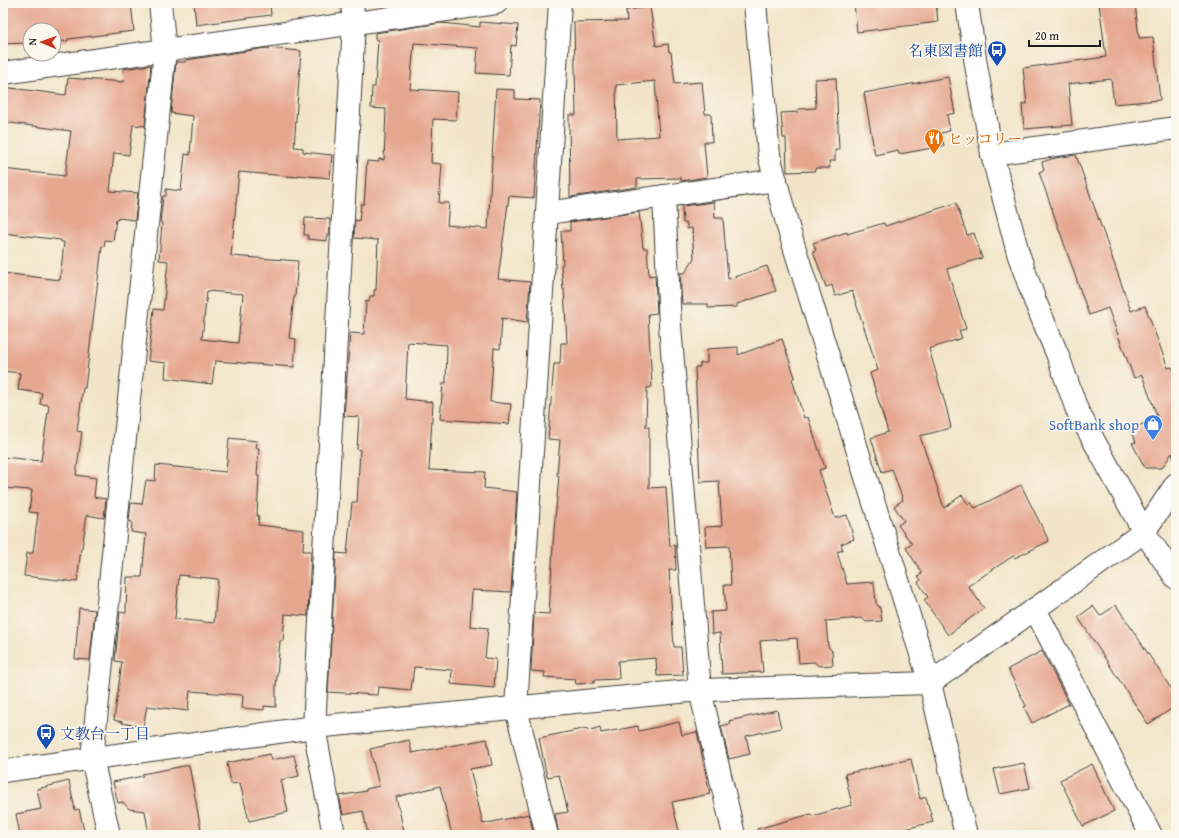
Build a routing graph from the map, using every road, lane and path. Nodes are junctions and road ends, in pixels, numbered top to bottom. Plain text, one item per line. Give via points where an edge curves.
1 (160, 3) edge
2 (496, 3) edge
3 (560, 3) edge
4 (755, 3) edge
5 (967, 3) edge
6 (353, 13) edge
7 (165, 50) junction
8 (3, 73) edge
9 (1176, 128) edge
10 (992, 154) junction
11 (776, 180) junction
12 (664, 196) junction
13 (547, 213) junction
14 (1176, 484) edge
15 (1144, 532) junction
16 (1176, 578) edge
17 (1035, 609) junction
18 (930, 683) junction
19 (700, 690) junction
20 (516, 708) junction
21 (314, 727) junction
22 (92, 758) junction
23 (3, 770) edge
24 (109, 835) edge
25 (334, 835) edge
26 (547, 835) edge
27 (734, 835) edge
28 (966, 835) edge
29 (1151, 835) edge

1 - 7 street
2 - 6 street
3 - 13 street
4 - 11 street via 769,155
5 - 10 street
6 - 7 street
6 - 21 street
7 - 8 street
7 - 22 street
9 - 10 street
10 - 15 street via 1018,253 1077,410
11 - 12 street
11 - 18 street via 788,227
12 - 13 street
12 - 19 street via 670,326
13 - 20 street
14 - 15 street
15 - 16 street
15 - 17 street
17 - 18 street
17 - 29 street
18 - 19 street
18 - 28 street
19 - 20 street
19 - 27 street
20 - 21 street
20 - 26 street
21 - 22 street
21 - 25 street
22 - 23 street
22 - 24 street

